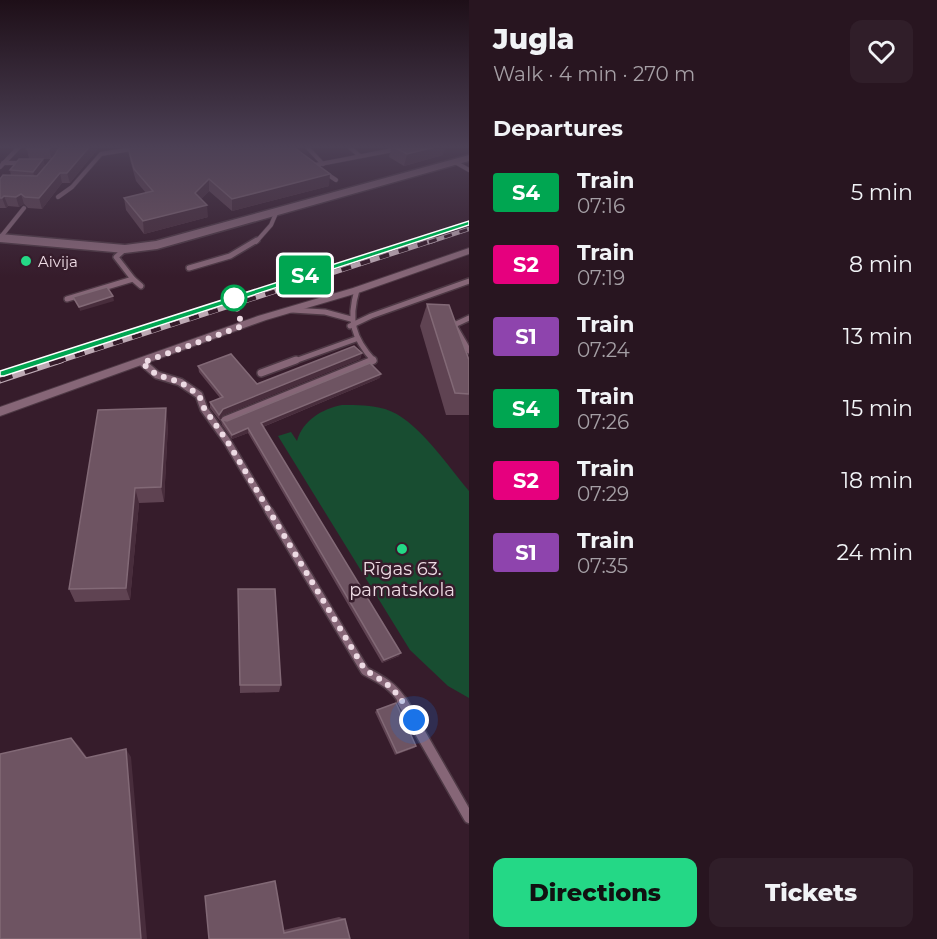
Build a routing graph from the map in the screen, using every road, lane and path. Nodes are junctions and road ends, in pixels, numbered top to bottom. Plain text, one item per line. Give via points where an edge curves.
1 (68, 190) edge
2 (354, 190) edge
3 (58, 197) dead end
4 (24, 208) edge
5 (277, 211) junction
6 (0, 238) edge
7 (125, 249) junction
8 (469, 251) edge
9 (189, 268) dead end
10 (133, 279) junction
11 (469, 281) edge
12 (141, 286) dead end
13 (357, 290) junction
14 (67, 299) dead end
15 (289, 310) junction
16 (469, 318) edge
17 (351, 319) junction
18 (350, 326) junction
19 (356, 339) junction
20 (469, 351) edge
21 (142, 363) junction
22 (261, 373) dead end
23 (0, 412) edge
24 (225, 420) edge
25 (469, 818) edge

1 - 3 lane
2 - 5 street
4 - 6 lane
5 - 7 street via 157,245
5 - 9 lane via 273,226 258,241 232,256
6 - 7 street
7 - 10 lane via 116,257
8 - 13 street
10 - 12 lane
10 - 14 lane
11 - 18 lane
13 - 15 street
13 - 17 lane
15 - 17 lane via 326,312
15 - 21 street
16 - 20 lane via 454,325
17 - 18 lane
18 - 19 lane
19 - 22 lane
19 - 24 lane via 374,362
21 - 23 street
21 - 25 lane via 157,375 180,382 199,395 365,670 398,693

